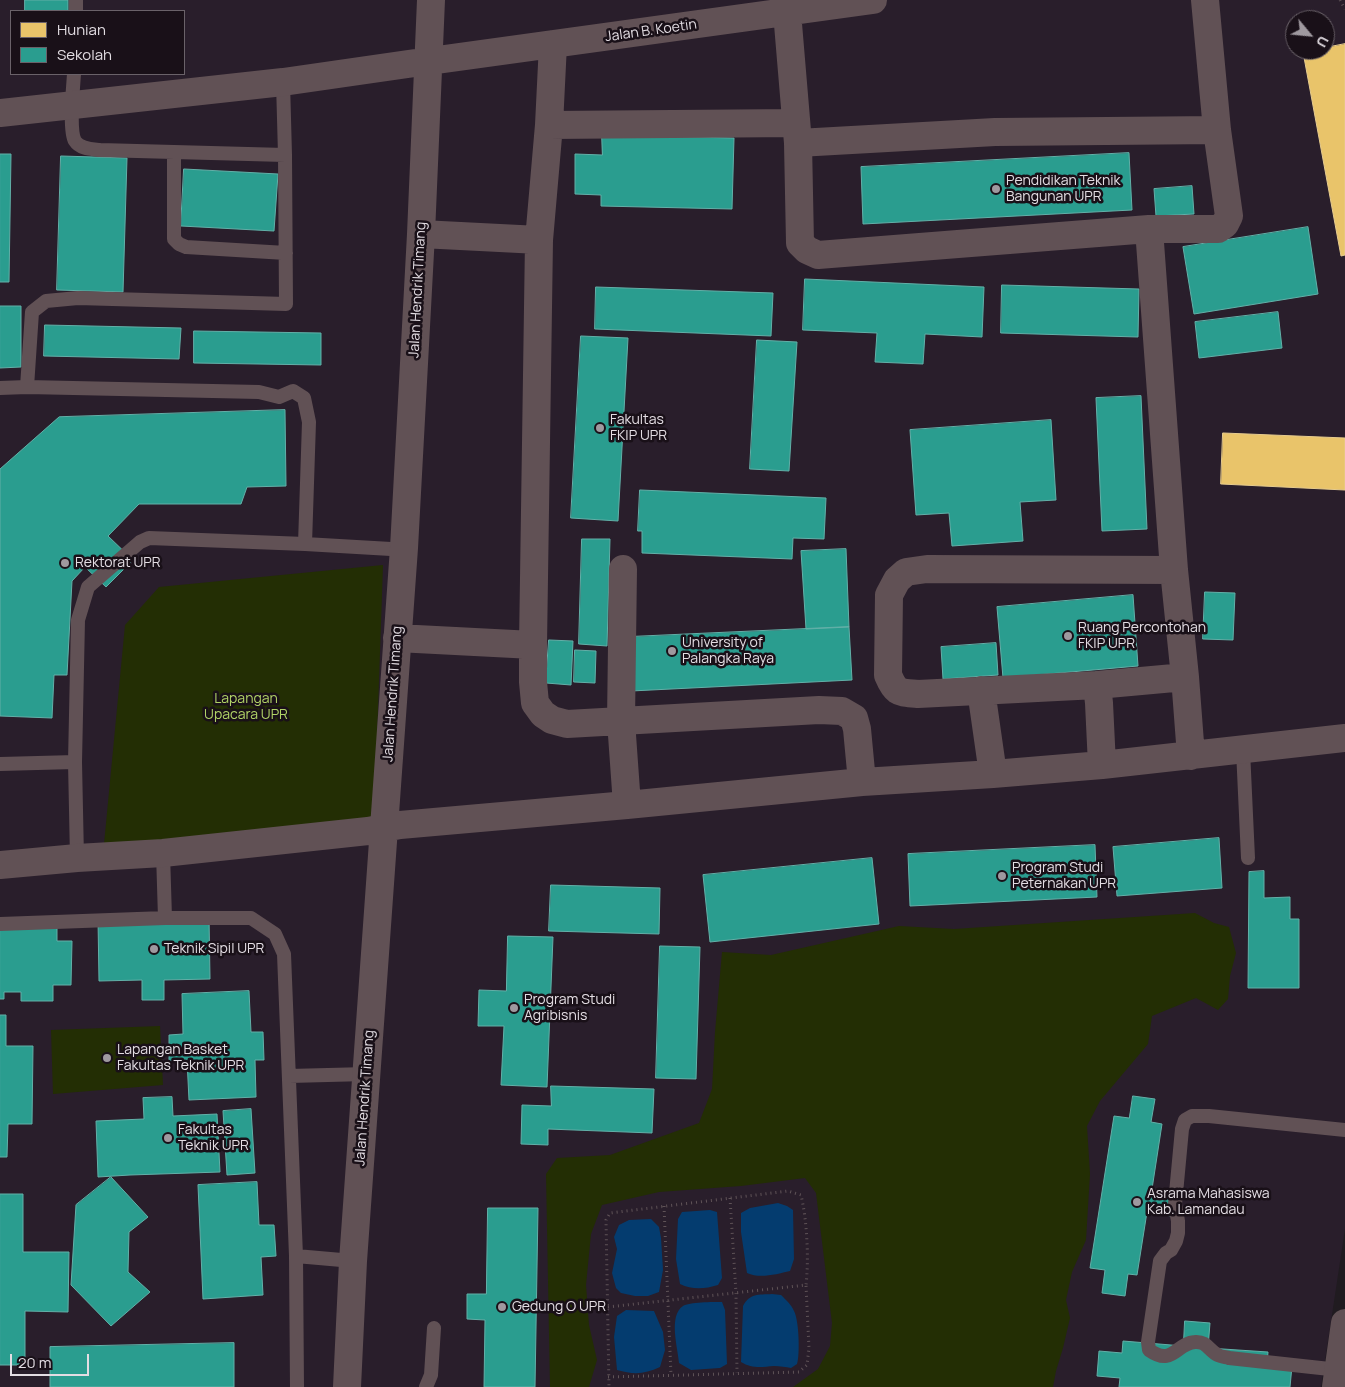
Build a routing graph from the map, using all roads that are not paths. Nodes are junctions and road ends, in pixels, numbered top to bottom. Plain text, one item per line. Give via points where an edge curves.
1 (432, 0) edge
2 (873, 0) edge
3 (1204, 0) edge
4 (787, 12) junction
5 (553, 44) junction
6 (429, 61) junction
7 (74, 75) edge
8 (283, 82) junction
9 (73, 104) junction
10 (0, 113) edge
11 (548, 125) junction
12 (1217, 130) junction
13 (797, 133) junction
14 (174, 152) junction
15 (285, 155) junction
16 (1149, 229) junction
17 (421, 234) junction
18 (539, 240) junction
19 (286, 253) junction
20 (27, 387) junction
21 (0, 388) edge
22 (305, 544) junction
23 (404, 548) junction
24 (622, 569) dead end
25 (1174, 570) junction
26 (397, 638) junction
27 (533, 645) junction
28 (1185, 678) junction
29 (1097, 685) junction
30 (981, 690) junction
31 (622, 721) junction
32 (1345, 738) edge
33 (1243, 750) junction
34 (1191, 756) junction
35 (76, 762) junction
36 (0, 764) edge
37 (1102, 765) junction
38 (993, 774) junction
39 (862, 782) junction
40 (627, 805) junction
41 (384, 829) junction
42 (163, 853) junction
43 (78, 858) junction
44 (1248, 858) dead end
45 (0, 865) edge
46 (165, 918) junction
47 (0, 924) edge
48 (367, 1074) junction
49 (289, 1076) junction
50 (1345, 1130) edge
51 (296, 1256) junction
52 (353, 1261) junction
53 (1345, 1323) edge
54 (434, 1328) dead end
55 (1337, 1379) edge
56 (297, 1387) edge
57 (347, 1387) edge
58 (426, 1387) edge

1 - 6 street, Jalan Hendrik Timang
2 - 4 street, Jalan B. Koetin
3 - 12 street
4 - 5 street, Jalan B. Koetin
4 - 13 street
5 - 6 street, Jalan B. Koetin
5 - 11 street
6 - 8 street, Jalan B. Koetin
6 - 17 street, Jalan Hendrik Timang
7 - 9 lane
8 - 9 street, Jalan B. Koetin
8 - 15 lane
9 - 10 street, Jalan B. Koetin
9 - 14 lane via 71,126 75,141 86,149
11 - 13 street
11 - 18 street
12 - 13 street
12 - 16 street via 1229,216 1225,224 1218,229
13 - 16 street via 800,243 818,255
14 - 15 lane
14 - 19 lane via 174,239 179,244
15 - 19 lane
16 - 25 street
17 - 18 street
17 - 23 street, Jalan Hendrik Timang
18 - 27 street
19 - 20 lane via 286,304 78,298 46,301 32,312
20 - 21 lane
20 - 22 lane via 259,392 279,397 293,391 304,398 309,422
22 - 23 lane
22 - 35 lane via 149,538 140,542 88,588 78,620
23 - 26 street, Jalan Hendrik Timang
24 - 31 street
25 - 28 street
25 - 30 street via 927,569 906,572 889,595 888,675 893,687 901,693 918,694
26 - 27 street
26 - 41 street, Jalan Hendrik Timang
27 - 31 street via 535,703 543,714 567,724
28 - 29 street
28 - 34 street
29 - 30 street
29 - 37 street
30 - 38 street
31 - 39 street via 842,710 854,718
31 - 40 street
32 - 33 street
33 - 34 street
33 - 44 lane
34 - 37 street
35 - 36 lane
35 - 43 lane
37 - 38 street
38 - 39 street
39 - 40 street
40 - 41 street via 400,824
41 - 42 street
41 - 48 street, Jalan Hendrik Timang
42 - 43 street
42 - 46 lane
43 - 45 street
46 - 47 lane
46 - 49 lane via 250,918 275,934 284,954
48 - 49 lane
48 - 52 street, Jalan Hendrik Timang
49 - 51 lane
50 - 55 lane via 1209,1116 1192,1116 1185,1120 1175,1204 1178,1233 1171,1250 1160,1261 1148,1342 1149,1350 1155,1354 1168,1356 1190,1342 1198,1342 1218,1355
51 - 52 lane
51 - 56 lane
52 - 57 street, Jalan Hendrik Timang
53 - 55 street
54 - 58 lane via 431,1375

